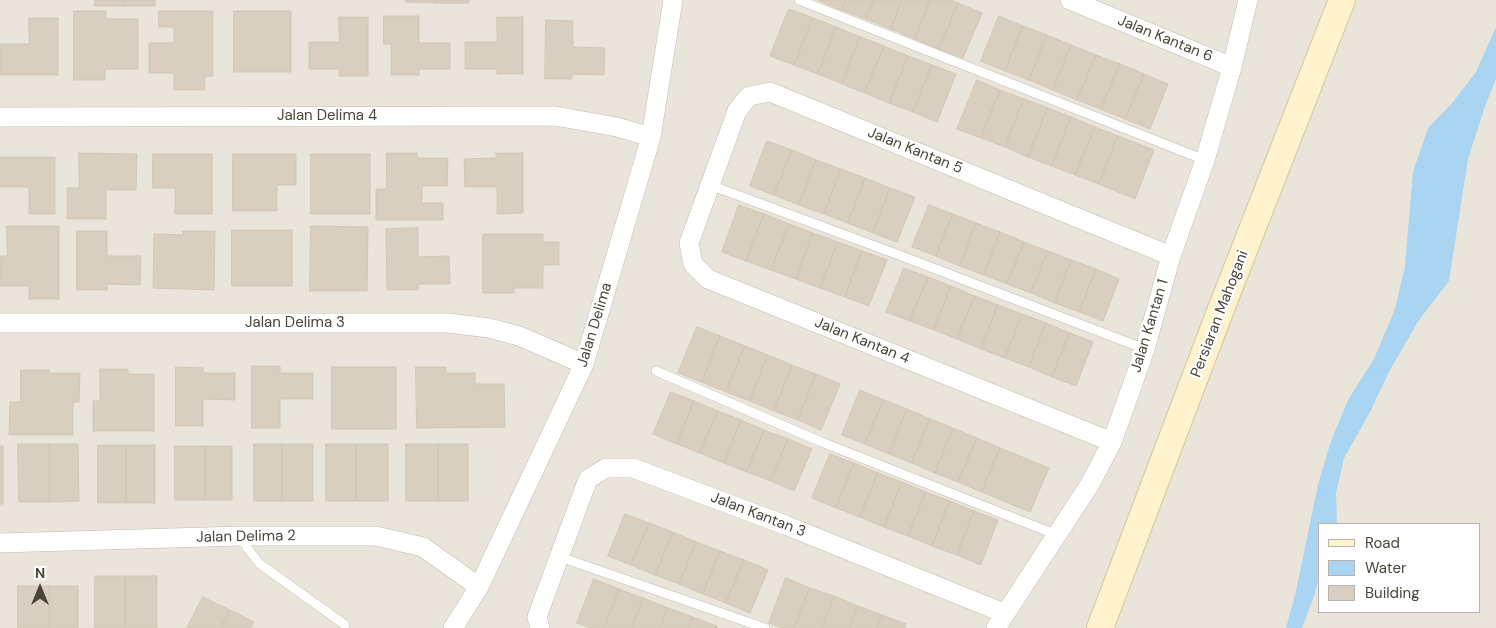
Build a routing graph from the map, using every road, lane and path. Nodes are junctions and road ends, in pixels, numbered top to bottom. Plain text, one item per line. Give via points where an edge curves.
1 (674, 0) edge
2 (799, 0) edge
3 (1070, 0) edge
4 (1248, 0) edge
5 (1342, 0) edge
6 (1232, 67) junction
7 (0, 117) edge
8 (651, 137) junction
9 (1205, 160) junction
10 (710, 185) junction
11 (1171, 256) junction
12 (0, 323) edge
13 (1144, 349) junction
14 (584, 364) junction
15 (656, 371) dead end
16 (1112, 442) junction
17 (1057, 535) junction
18 (241, 536) junction
19 (0, 543) edge
20 (560, 556) junction
21 (479, 587) junction
22 (1000, 621) edge
23 (345, 625) dead end
24 (453, 628) edge
25 (540, 628) edge
26 (765, 628) edge
27 (1100, 628) edge

1 - 8 street, Jalan Delima
2 - 9 lane
3 - 6 street, Jalan Kantan 6
4 - 6 street, Jalan Kantan 1
5 - 27 main road, Persiaran Mahogani
6 - 9 street, Jalan Kantan 1
7 - 8 street, Jalan Delima 4 via 555,116 617,127
8 - 14 street, Jalan Delima
9 - 11 street, Jalan Kantan 1
10 - 11 street, Jalan Kantan 5 via 738,111 749,96 770,92
10 - 13 lane
10 - 16 street, Jalan Kantan 4 via 689,243 693,264 708,279
11 - 13 street, Jalan Kantan 1
12 - 14 street, Jalan Delima 3 via 448,323 519,336
13 - 16 street, Jalan Kantan 1
14 - 21 street, Jalan Delima
15 - 17 lane via 819,441
16 - 17 street, Jalan Kantan 1
17 - 22 street, Jalan Kantan 1
18 - 19 street, Jalan Delima 2
18 - 21 street, Jalan Delima 2 via 376,536 422,547
18 - 23 lane via 260,564
20 - 22 street, Jalan Kantan 3 via 588,479 606,468 633,468 785,525
20 - 25 street, Jalan Kantan 3 via 537,617
20 - 26 lane
21 - 24 street, Jalan Delima

